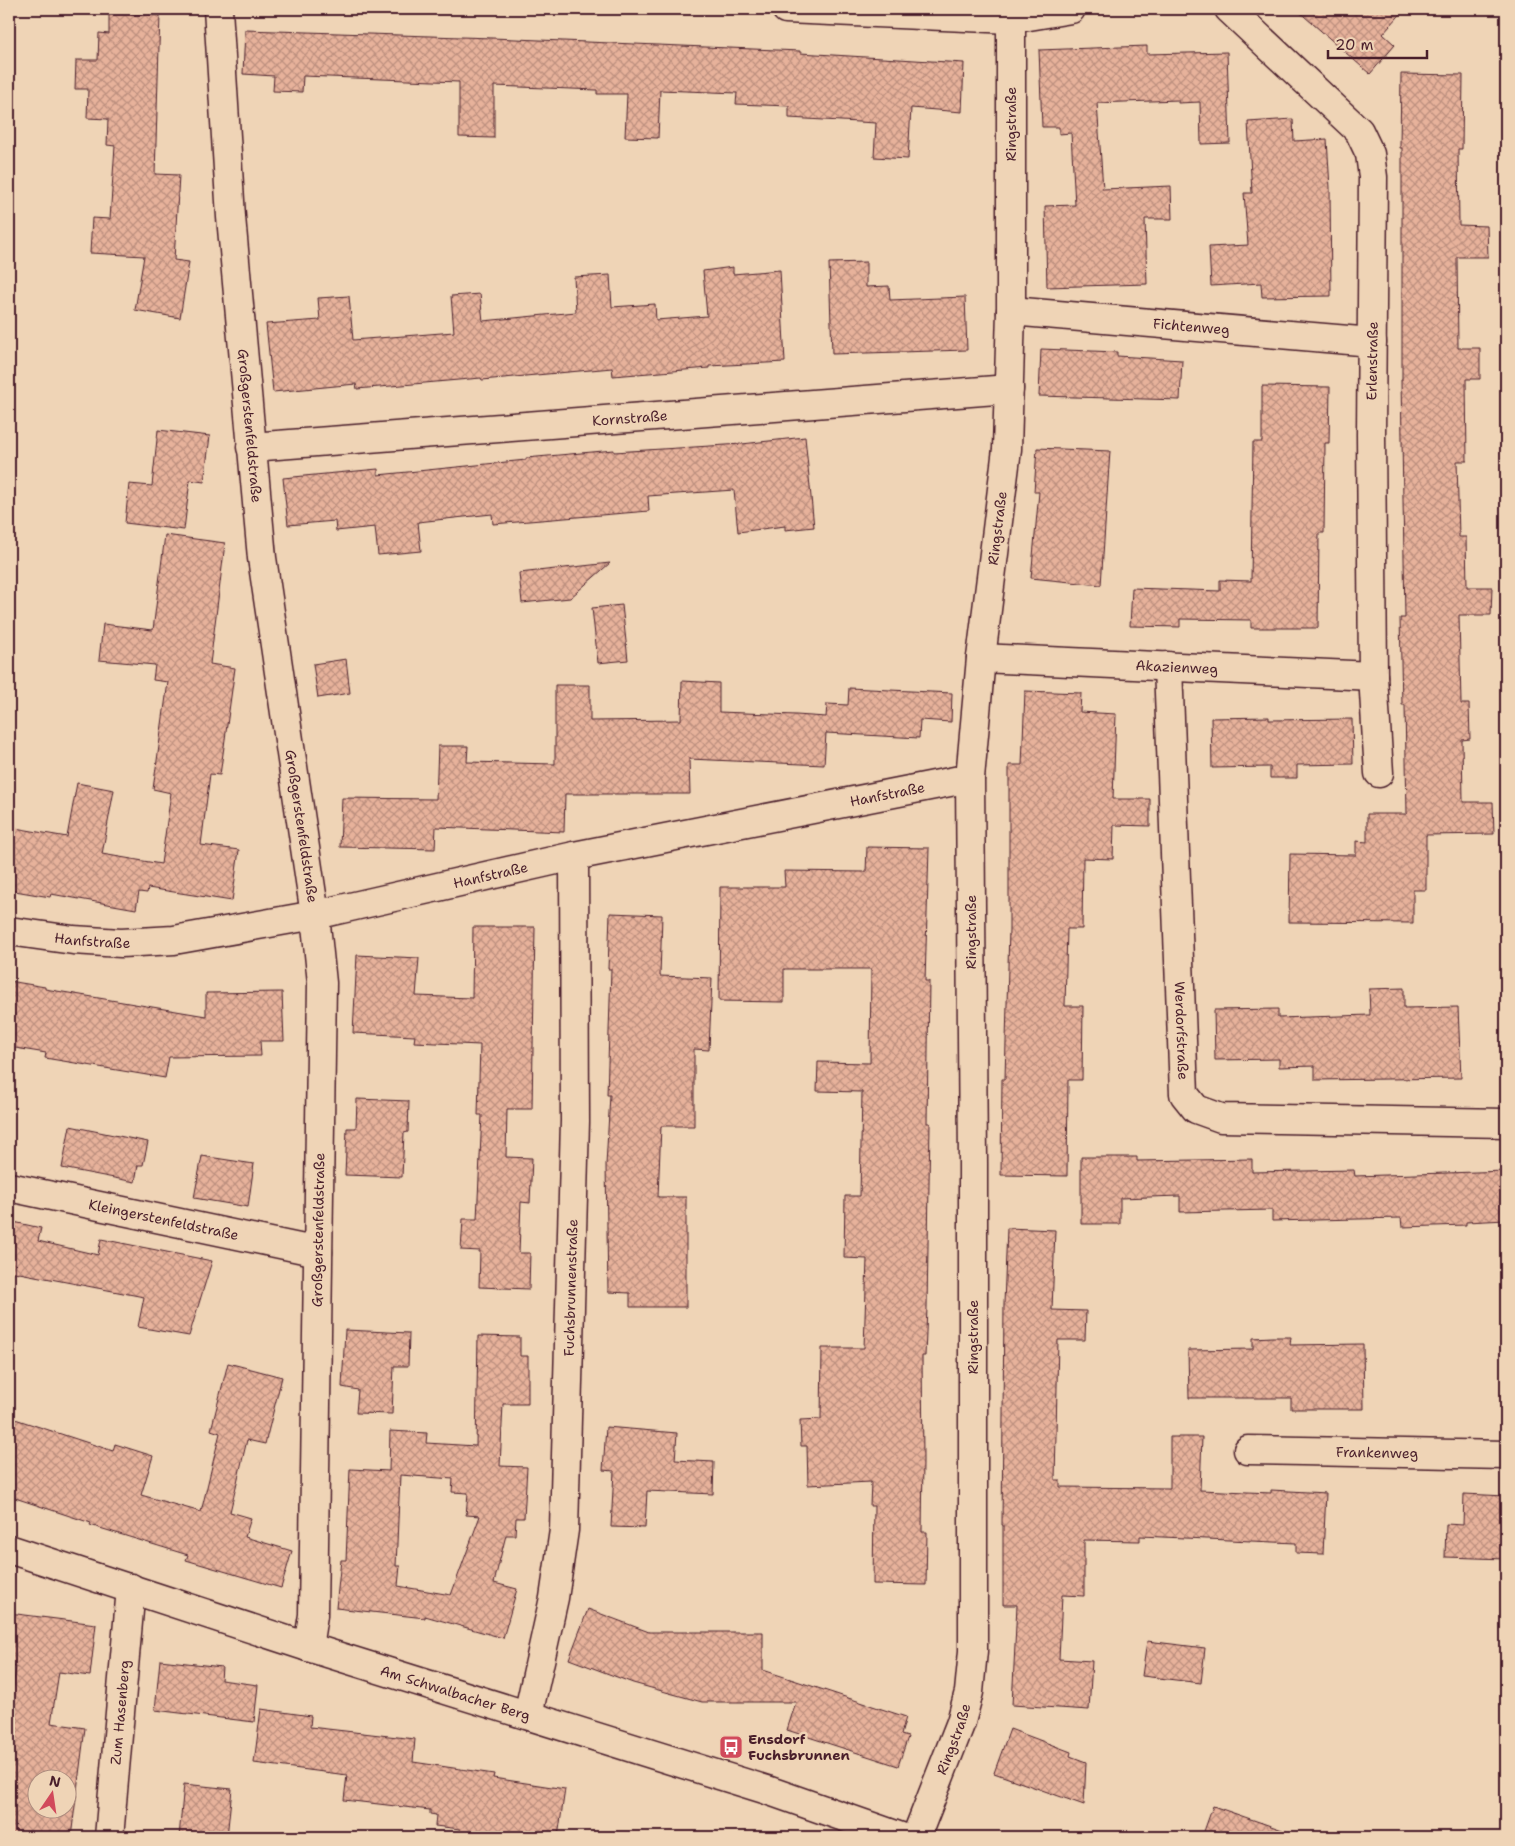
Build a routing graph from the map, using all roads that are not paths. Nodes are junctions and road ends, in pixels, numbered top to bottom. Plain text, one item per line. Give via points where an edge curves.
1 (218, 9) edge
2 (786, 9) edge
3 (1071, 9) edge
4 (1238, 12) edge
5 (1011, 19) junction
6 (1011, 311) junction
7 (1372, 342) junction
8 (1009, 389) junction
9 (251, 447) junction
10 (982, 658) junction
11 (1168, 666) junction
12 (1373, 676) junction
13 (1379, 773) dead end
14 (970, 778) junction
15 (574, 856) junction
16 (315, 915) junction
17 (9, 931) edge
18 (1506, 1123) edge
19 (9, 1187) edge
20 (318, 1252) junction
21 (1248, 1450) dead end
22 (1506, 1455) edge
23 (9, 1549) edge
24 (131, 1588) junction
25 (308, 1647) junction
26 (528, 1715) junction
27 (109, 1837) edge
28 (901, 1837) edge
29 (916, 1837) edge

1 - 9 street, Großgerstenfeldstraße via 231,217
2 - 5 street
3 - 5 street
4 - 7 street, Erlenstraße via 1359,131 1370,154 1374,177
5 - 6 street, Ringstraße
6 - 7 street, Fichtenweg
6 - 8 street, Ringstraße
7 - 12 street, Erlenstraße
8 - 9 street, Kornstraße
8 - 10 street, Ringstraße via 1007,449
9 - 16 street, Großgerstenfeldstraße via 262,558
10 - 11 street, Akazienweg
10 - 14 street, Ringstraße
11 - 12 street, Akazienweg
11 - 18 street, Werdorfstraße via 1184,1094 1196,1108 1221,1118
12 - 13 street, Erlenstraße
14 - 15 street, Hanfstraße
14 - 29 street, Ringstraße via 973,1651 969,1692 961,1722
15 - 16 street, Hanfstraße
15 - 26 street, Fuchsbrunnenstraße via 575,1122 564,1530 554,1598
16 - 17 street, Hanfstraße via 174,940 121,943
16 - 20 street, Großgerstenfeldstraße via 322,983
19 - 20 street, Kleingerstenfeldstraße
20 - 25 street, Großgerstenfeldstraße via 313,1615
21 - 22 street, Frankenweg
23 - 24 street, Am Schwalbacher Berg
24 - 25 street, Am Schwalbacher Berg
24 - 27 street, Zum Hasenberg
25 - 26 street, Am Schwalbacher Berg
26 - 28 street, Am Schwalbacher Berg via 759,1787

